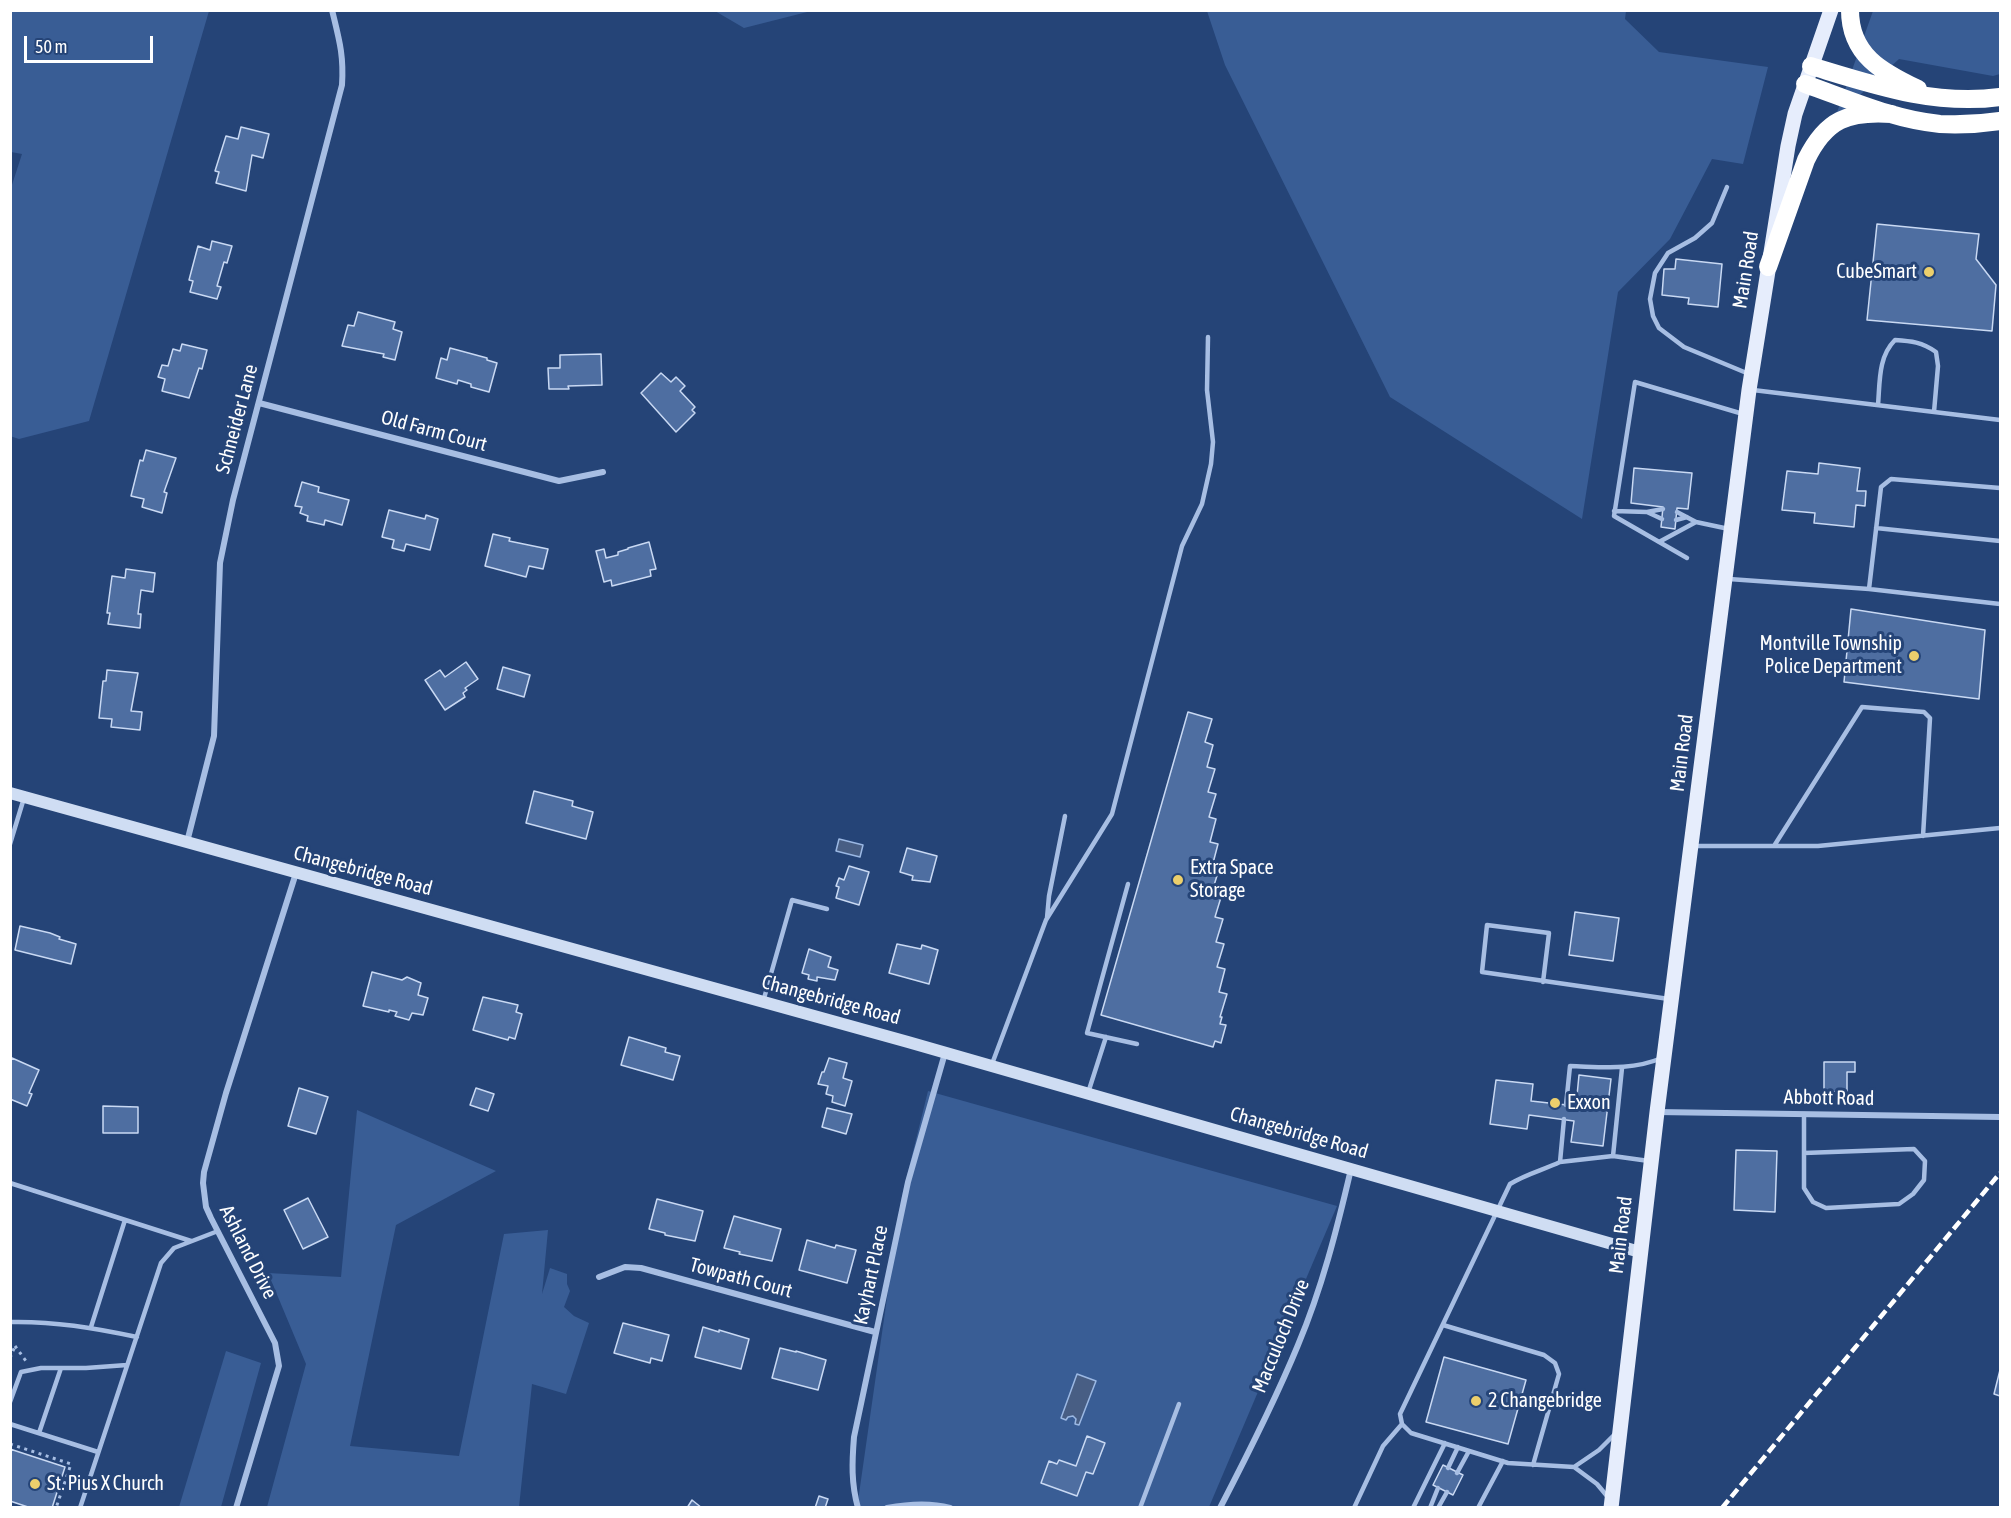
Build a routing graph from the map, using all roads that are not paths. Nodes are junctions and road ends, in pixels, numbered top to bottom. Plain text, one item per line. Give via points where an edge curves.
1 (332, 10) edge
2 (1831, 10) edge
3 (1850, 10) edge
4 (1811, 66) junction
5 (1805, 84) junction
6 (2001, 96) edge
7 (1942, 98) junction
8 (1892, 114) junction
9 (2001, 121) edge
10 (1727, 187) dead end
11 (1767, 267) junction
12 (1208, 337) dead end
13 (1750, 382) junction
14 (259, 403) junction
15 (1878, 405) junction
16 (1934, 412) junction
17 (1746, 414) junction
18 (2001, 420) edge
19 (603, 472) dead end
20 (2001, 488) edge
21 (1663, 509) dead end
22 (1614, 511) junction
23 (1647, 512) junction
24 (1677, 512) dead end
25 (1688, 517) junction
26 (1662, 519) dead end
27 (1676, 520) dead end
28 (1696, 522) junction
29 (1876, 528) junction
30 (1731, 530) junction
31 (2001, 541) edge
32 (1659, 542) junction
33 (1687, 558) dead end
34 (1725, 579) junction
35 (1869, 589) junction
36 (2001, 604) edge
37 (10, 793) edge
38 (24, 796) junction
39 (1065, 816) dead end
40 (2001, 828) edge
41 (1923, 836) junction
42 (187, 842) junction
43 (10, 844) edge
44 (1691, 846) junction
45 (1774, 846) junction
46 (296, 872) junction
47 (1128, 884) dead end
48 (827, 909) dead end
49 (1046, 920) junction
50 (1544, 982) junction
51 (1671, 999) junction
52 (763, 1002) junction
53 (1106, 1037) junction
54 (1137, 1044) dead end
55 (945, 1053) junction
56 (1664, 1058) junction
57 (991, 1066) junction
58 (1622, 1068) junction
59 (1088, 1094) junction
60 (1566, 1105) dead end
61 (1657, 1112) junction
62 (1804, 1114) junction
63 (2001, 1117) edge
64 (1564, 1119) dead end
65 (1804, 1153) junction
66 (1613, 1156) junction
67 (1560, 1161) junction
68 (1651, 1162) junction
69 (1351, 1168) junction
70 (10, 1183) edge
71 (1497, 1210) junction
72 (125, 1220) junction
73 (218, 1231) junction
74 (193, 1241) junction
75 (1640, 1252) junction
76 (599, 1277) dead end
77 (10, 1322) edge
78 (1443, 1325) junction
79 (91, 1328) junction
80 (875, 1332) junction
81 (137, 1337) junction
82 (127, 1365) junction
83 (61, 1368) junction
84 (10, 1402) edge
85 (1179, 1404) dead end
86 (10, 1424) edge
87 (1402, 1424) junction
88 (1620, 1429) junction
89 (39, 1433) junction
90 (1445, 1443) junction
91 (1458, 1447) junction
92 (1469, 1450) junction
93 (98, 1452) junction
94 (1503, 1461) junction
95 (1533, 1465) junction
96 (1574, 1467) junction
97 (1448, 1468) dead end
98 (1457, 1473) dead end
99 (1438, 1488) dead end
100 (1447, 1492) dead end
101 (1611, 1506) edge
102 (80, 1508) edge
103 (236, 1508) edge
104 (858, 1508) edge
105 (887, 1508) edge
106 (950, 1508) edge
107 (1140, 1508) edge
108 (1220, 1508) edge
109 (1354, 1508) edge
110 (1413, 1508) edge
111 (1430, 1508) edge
112 (1438, 1508) edge
113 (1478, 1508) edge

1 - 14 street, Schneider Lane via 344,62 340,97
2 - 4 main road, Main Road
3 - 7 highway via 1854,39 1874,64
4 - 5 main road, Main Road
4 - 7 highway via 1889,89
5 - 8 highway
5 - 11 main road, Main Road via 1788,146
6 - 7 highway
8 - 9 highway via 1938,124
8 - 11 highway via 1846,117 1822,134 1806,160
10 - 13 lane via 1712,223 1668,254 1655,273 1650,299 1659,328 1684,347
11 - 13 main road, Main Road
12 - 49 lane via 1213,442 1202,504 1182,546 1112,814
13 - 15 lane
13 - 17 main road, Main Road
14 - 19 street, Old Farm Court via 559,481
14 - 42 street, Schneider Lane via 220,562 214,736
15 - 16 lane
15 - 16 lane via 1887,348 1895,340 1914,341 1936,352
16 - 18 lane
17 - 22 lane via 1635,382
17 - 30 main road, Main Road
20 - 29 lane via 1891,479 1881,487
21 - 23 lane
22 - 23 lane
22 - 32 lane via 1614,516
23 - 26 lane
24 - 25 lane
25 - 27 lane
25 - 28 lane
28 - 30 lane
28 - 32 lane
29 - 31 lane
29 - 35 lane
30 - 34 main road, Main Road
32 - 33 lane
34 - 35 lane
34 - 44 main road, Main Road
35 - 36 lane
37 - 38 main road, Changebridge Road
38 - 42 main road, Changebridge Road
38 - 43 lane
39 - 49 lane
40 - 41 lane
41 - 45 lane
41 - 45 lane via 1930,718 1924,712 1862,707
42 - 46 main road, Changebridge Road
44 - 45 lane
44 - 51 main road, Main Road
46 - 52 main road, Changebridge Road
46 - 73 street, Ashland Drive via 204,1172 206,1207
47 - 53 lane via 1087,1033
48 - 52 lane via 792,900
49 - 57 lane
50 - 50 lane via 1482,972 1487,925 1549,933
50 - 51 lane
51 - 56 main road, Main Road
52 - 55 main road, Changebridge Road
53 - 54 lane
53 - 59 lane
55 - 57 main road, Changebridge Road
55 - 80 street, Kayhart Place via 908,1182
56 - 58 lane
56 - 61 main road, Main Road
57 - 59 main road, Changebridge Road
58 - 60 lane via 1570,1066
58 - 66 lane
59 - 69 main road, Changebridge Road
61 - 62 street, Abbott Road
61 - 68 main road, Main Road
62 - 63 street, Abbott Road
62 - 65 lane
64 - 67 lane
65 - 65 lane via 1804,1188 1813,1202 1826,1208 1899,1204 1924,1180 1924,1161 1914,1149
66 - 67 lane
66 - 68 lane
67 - 71 lane via 1510,1184
68 - 75 main road, Main Road
69 - 71 main road, Changebridge Road
69 - 108 street, Macculoch Drive via 1336,1233 1298,1345
70 - 72 lane
71 - 75 main road, Changebridge Road
71 - 78 lane
72 - 74 lane
72 - 79 lane
73 - 74 lane
73 - 103 street, Ashland Drive via 275,1343 279,1366
74 - 81 lane via 174,1248 161,1263
75 - 88 main road, Main Road
76 - 80 street, Towpath Court via 625,1267 641,1268
77 - 79 lane
78 - 87 lane via 1400,1414
78 - 95 lane via 1544,1355 1555,1364 1559,1374
79 - 81 lane
80 - 104 street, Kayhart Place via 851,1465
81 - 82 lane
82 - 83 lane
82 - 93 lane
83 - 84 lane via 21,1372
83 - 89 lane
85 - 107 lane
86 - 89 lane
87 - 90 lane via 1411,1433
87 - 109 lane via 1383,1446
88 - 96 lane
88 - 101 main road, Main Road
89 - 93 lane
90 - 91 lane
90 - 110 lane
91 - 92 lane
91 - 97 lane
92 - 94 lane
92 - 98 lane
93 - 102 lane
94 - 95 lane
94 - 113 lane
95 - 96 lane
96 - 101 lane via 1598,1484
99 - 111 lane
100 - 112 lane
105 - 106 street via 911,1503

